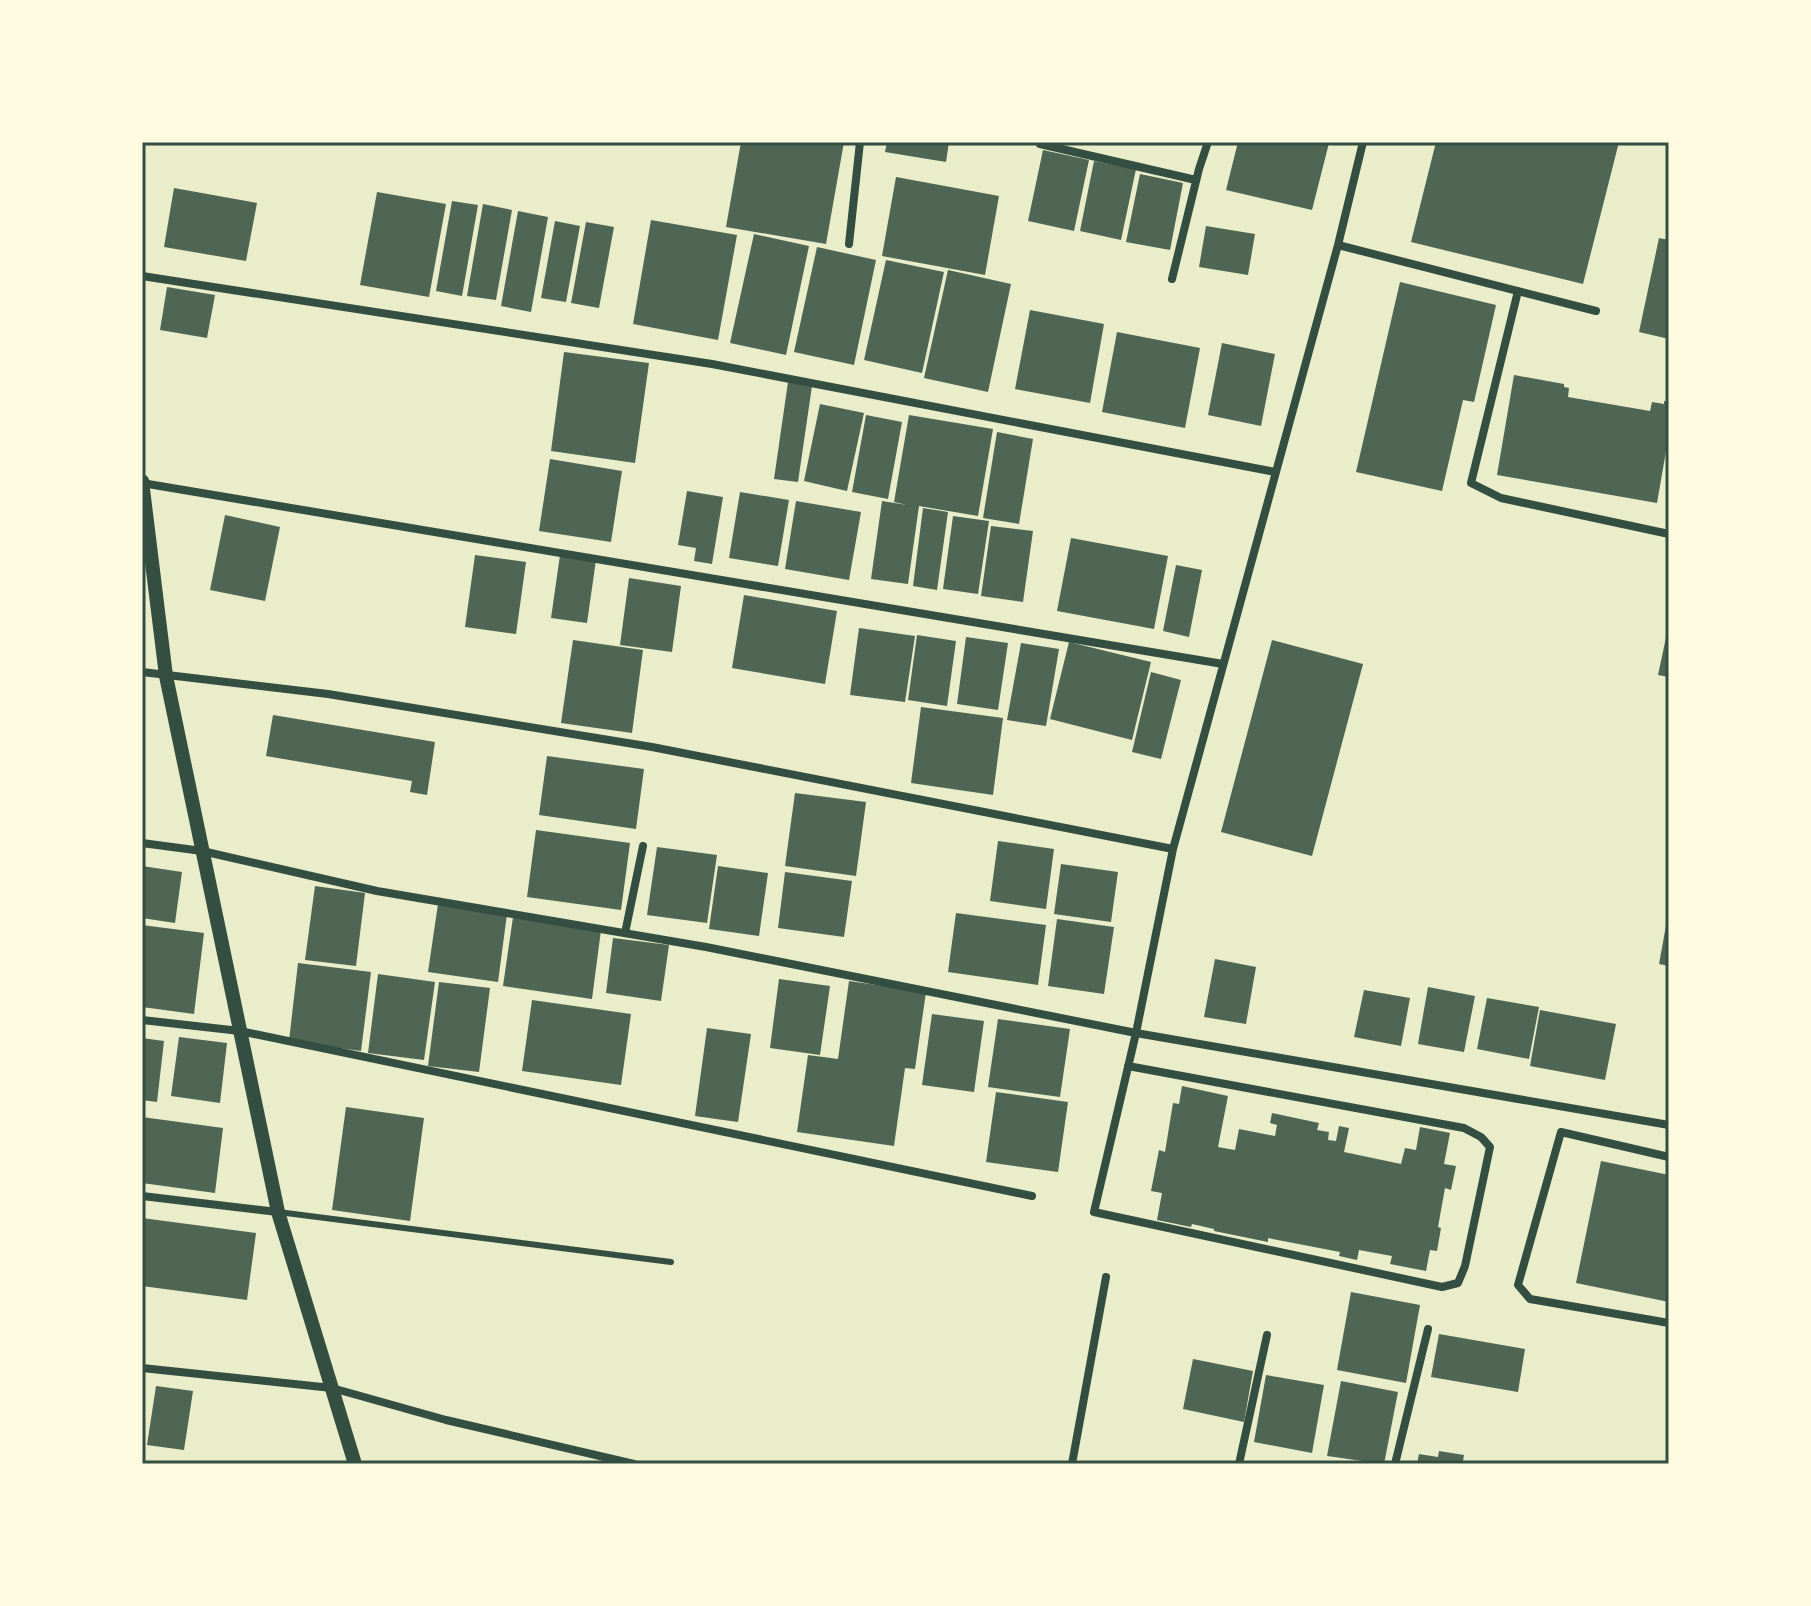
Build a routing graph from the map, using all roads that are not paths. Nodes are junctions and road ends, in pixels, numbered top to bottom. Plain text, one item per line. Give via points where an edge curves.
1 (860, 142) edge
2 (1208, 142) edge
3 (1363, 142) edge
4 (1040, 144) dead end
5 (1196, 180) junction
6 (849, 244) dead end
7 (1338, 245) junction
8 (142, 276) edge
9 (1172, 279) dead end
10 (1518, 291) junction
11 (1596, 311) dead end
12 (1275, 472) junction
13 (142, 482) edge
14 (1669, 534) edge
15 (1223, 664) junction
16 (142, 672) edge
17 (166, 676) junction
18 (142, 843) edge
19 (643, 846) dead end
20 (1173, 849) junction
21 (202, 851) junction
22 (625, 933) junction
23 (142, 1020) edge
24 (240, 1031) junction
25 (1136, 1033) junction
26 (1128, 1066) junction
27 (1669, 1125) edge
28 (1669, 1157) edge
29 (142, 1196) edge
30 (1032, 1196) dead end
31 (278, 1212) junction
32 (671, 1262) dead end
33 (1106, 1277) dead end
34 (1669, 1323) edge
35 (1428, 1329) dead end
36 (1267, 1335) dead end
37 (142, 1368) edge
38 (332, 1388) junction
39 (355, 1464) edge
40 (634, 1464) edge
41 (1072, 1464) edge
42 (1239, 1464) edge
43 (1395, 1464) edge

1 - 6 street
2 - 5 street
3 - 7 street
4 - 5 street
5 - 9 street
7 - 10 street
7 - 12 street
8 - 12 street via 712,364
10 - 11 street
10 - 14 street via 1471,483 1501,498
12 - 15 street
13 - 15 street
13 - 17 street
15 - 20 street
16 - 17 street
17 - 20 street via 328,694 652,747
17 - 21 street
18 - 21 street
19 - 22 street
20 - 25 street
21 - 22 street via 377,891
21 - 24 street
22 - 25 street
23 - 24 street
24 - 30 street
24 - 31 street
25 - 26 street
25 - 27 street
26 - 26 street via 1464,1128 1481,1137 1490,1147 1458,1283 1442,1287 1094,1212
28 - 34 street via 1561,1132 1518,1285 1530,1299
29 - 31 street
31 - 32 lane
31 - 38 street
33 - 41 street
35 - 43 street
36 - 42 street
37 - 38 street
38 - 39 street
38 - 40 street

